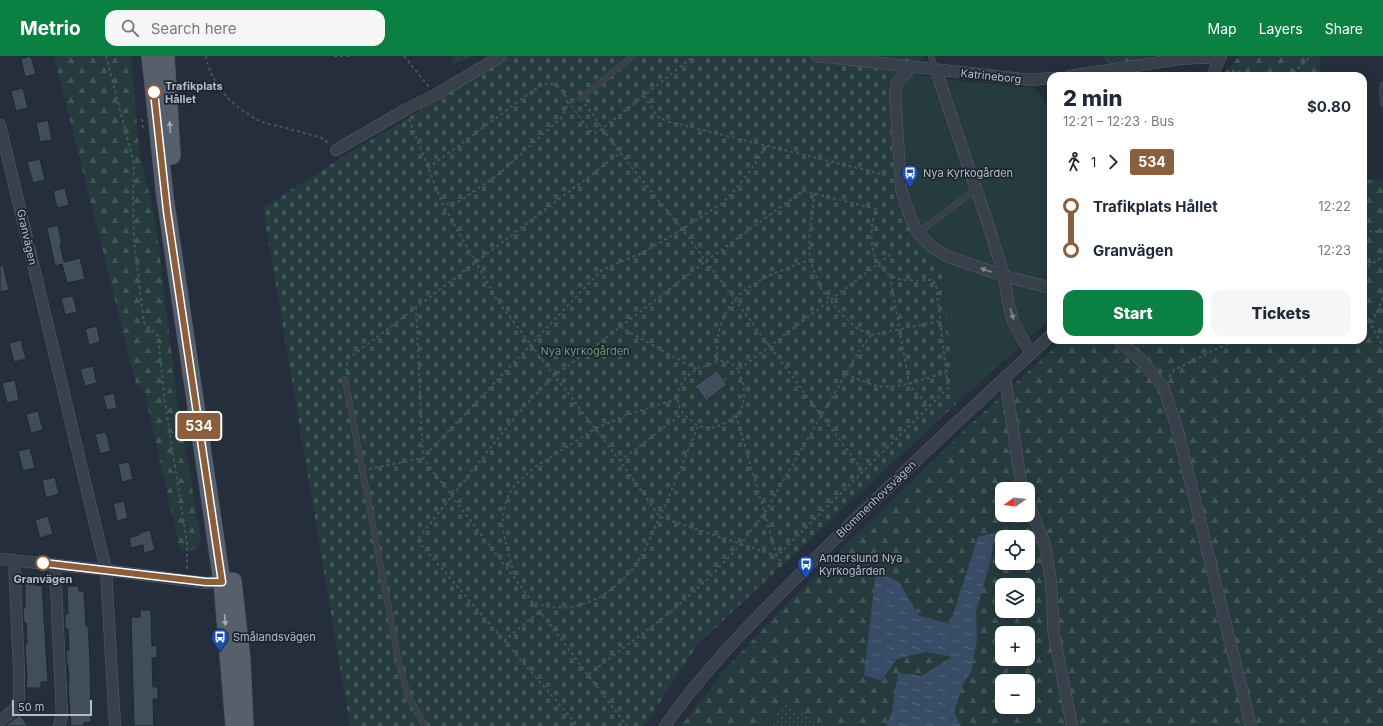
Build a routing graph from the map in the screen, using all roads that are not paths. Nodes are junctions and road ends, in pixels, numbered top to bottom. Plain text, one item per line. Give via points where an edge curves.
1 (150, 56) edge
2 (166, 56) edge
3 (501, 56) edge
4 (633, 56) edge
5 (817, 56) edge
6 (931, 56) edge
7 (1220, 57) edge
8 (912, 67) junction
9 (936, 70) junction
10 (1095, 72) edge
11 (1214, 72) edge
12 (1047, 79) edge
13 (1383, 85) edge
14 (581, 98) road end
15 (1383, 100) edge
16 (0, 125) edge
17 (336, 150) road end
18 (977, 189) junction
19 (918, 233) junction
20 (1004, 276) junction
21 (1047, 287) edge
22 (1047, 339) edge
23 (1123, 344) edge
24 (1031, 354) junction
25 (1005, 378) junction
26 (345, 379) road end
27 (1021, 482) edge
28 (1035, 519) edge
29 (0, 559) edge
30 (14, 560) junction
31 (55, 564) junction
32 (106, 570) junction
33 (227, 581) junction
34 (0, 721) edge
35 (58, 726) edge
36 (114, 726) edge
37 (234, 726) edge
38 (245, 726) edge
39 (425, 726) edge
40 (665, 726) edge
41 (1072, 726) edge
42 (1251, 726) edge

1 - 33 main road via 166,204
33 -> 2 main road via 184,281 175,194
3 - 17 street
4 - 14 lane
5 - 8 street, Katrineborg
6 - 9 lane
7 - 10 street via 1180,59
7 - 11 street
8 - 9 street, Katrineborg
8 - 19 street via 897,83 895,93 900,189
9 - 12 street, Katrineborg via 1032,80
9 - 18 street
13 - 15 lane
16 - 32 street, Granvägen
18 - 19 lane
18 - 20 street
20 -> 19 street via 949,258 933,248
20 - 21 street
20 -> 24 street via 1014,321
22 - 24 street, Blommenhovsvägen
23 - 42 street via 1145,364 1163,386 1178,431
24 - 25 street, Blommenhovsvägen
25 - 27 street
25 - 40 street, Blommenhovsvägen via 962,416 762,611 710,667
26 - 39 lane via 399,663 408,696
28 - 41 street via 1045,545 1051,582 1054,634
29 - 30 street
30 - 31 street
30 - 34 street via 19,699 15,709
31 - 32 street
31 - 35 street via 62,716
32 - 33 street via 206,582
32 - 36 street, Granvägen
33 -> 37 main road
33 - 38 main road via 242,660

